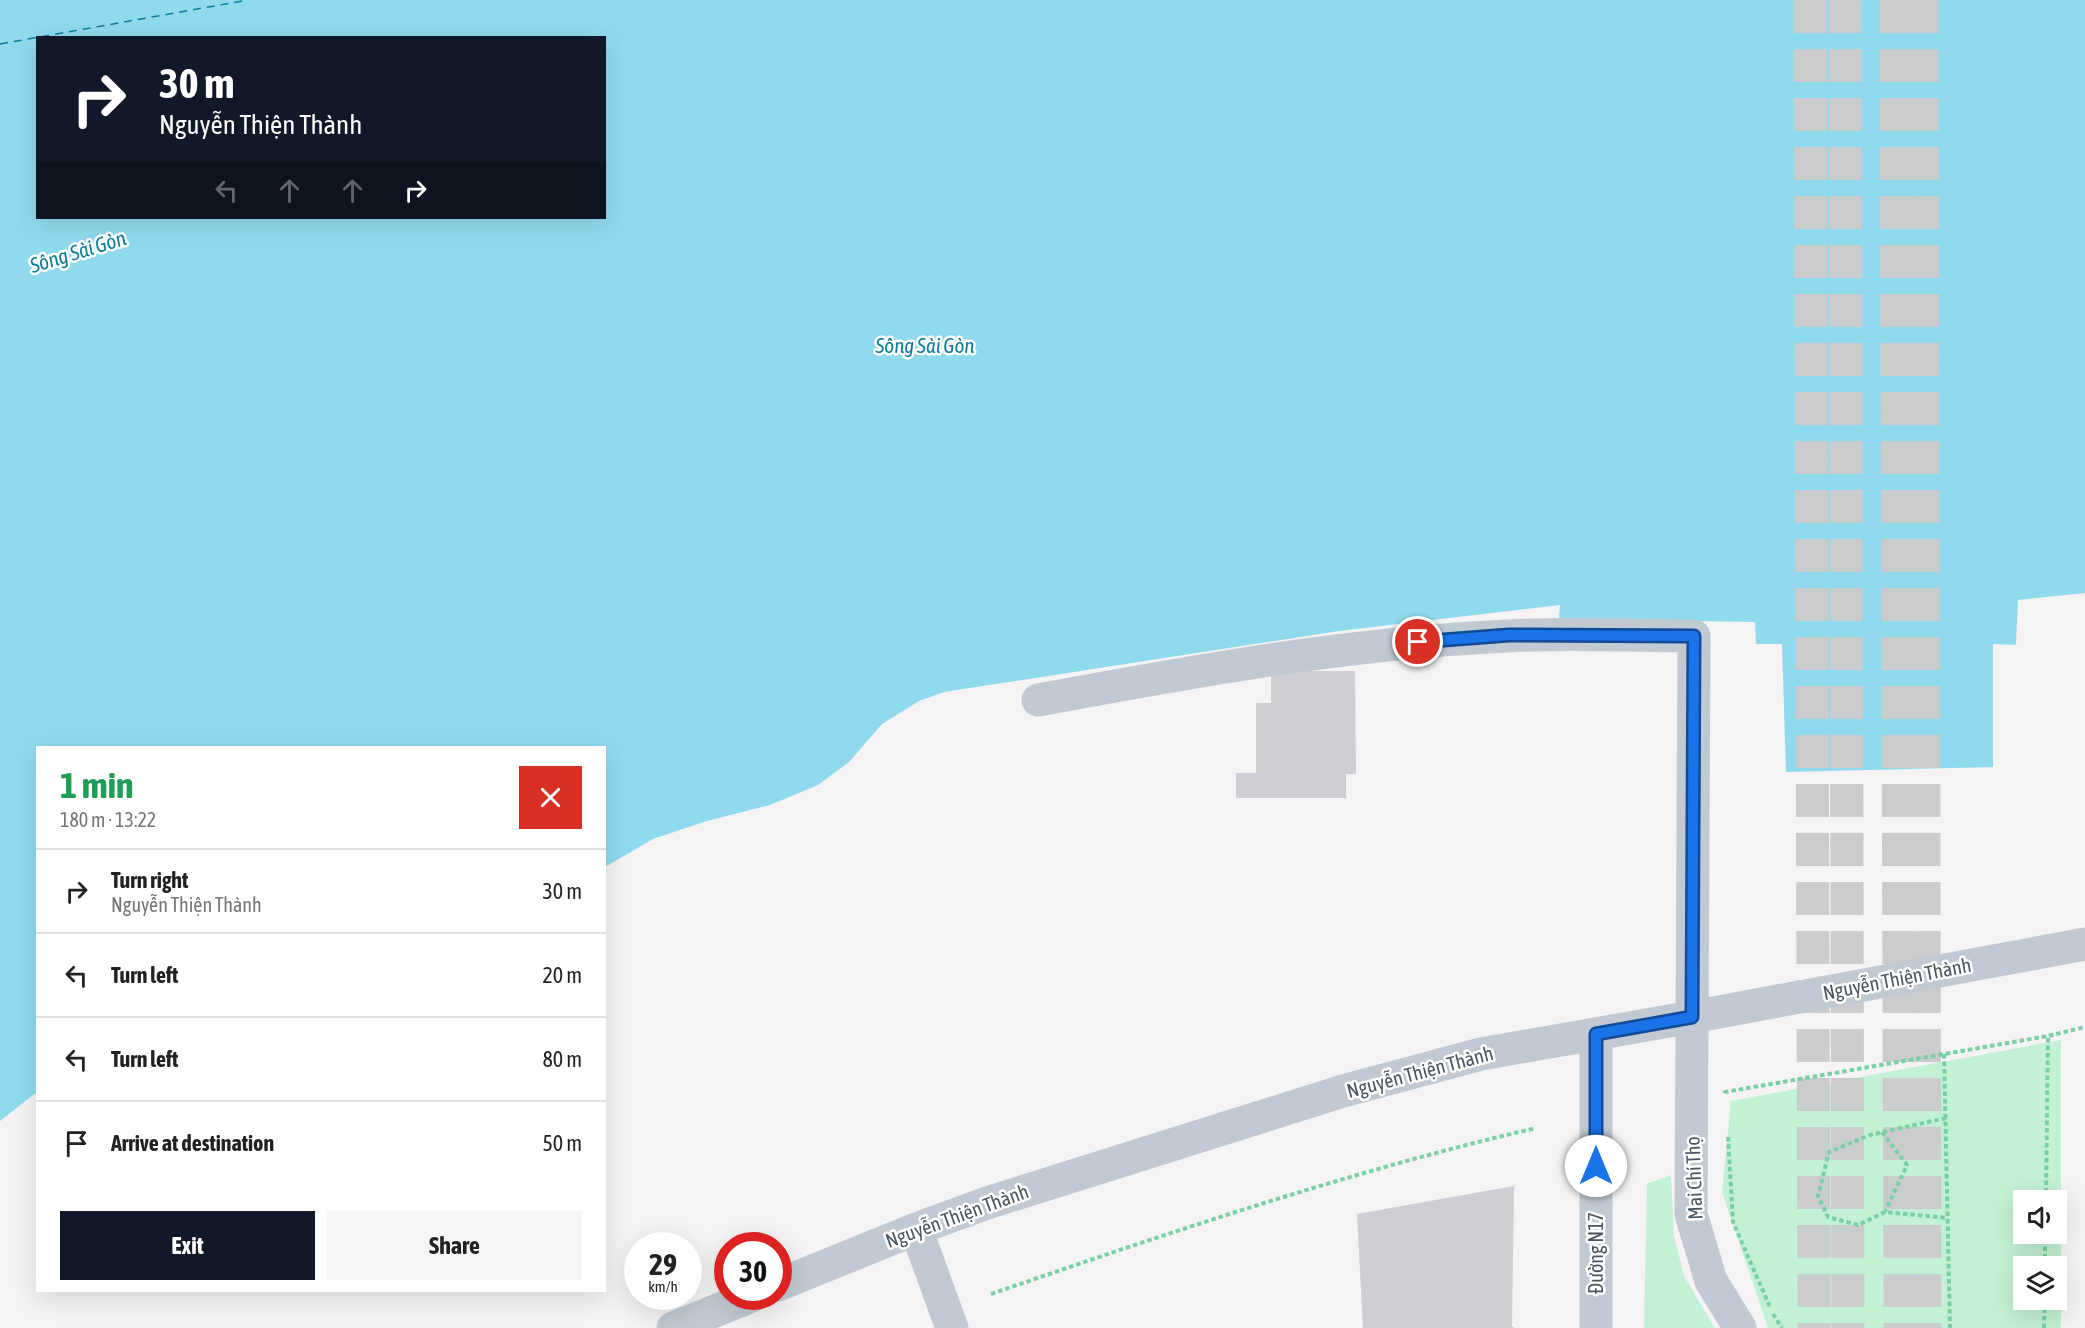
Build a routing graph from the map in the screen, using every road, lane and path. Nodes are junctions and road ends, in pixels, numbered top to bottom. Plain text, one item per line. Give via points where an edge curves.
1 (1038, 700) dead end
2 (2085, 944) edge
3 (1692, 1017) junction
4 (2085, 1027) edge
5 (1596, 1034) junction
6 (2048, 1036) junction
7 (1944, 1054) junction
8 (1726, 1103) dead end
9 (1946, 1118) junction
10 (1727, 1127) dead end
11 (1536, 1128) dead end
12 (1882, 1132) junction
13 (2046, 1190) edge
14 (1885, 1212) junction
15 (1948, 1218) junction
16 (916, 1229) junction
17 (792, 1279) edge
18 (991, 1294) dead end
19 (717, 1310) edge
20 (2044, 1310) edge
21 (673, 1328) edge
22 (952, 1328) edge
23 (1596, 1328) edge
24 (1740, 1328) edge
25 (1782, 1328) edge
26 (1950, 1328) edge
27 (2044, 1328) edge

1 - 3 street, Mai Chí Thọ via 1235,664 1357,647 1509,635 1694,636
2 - 3 street, Nguyễn Thiện Thành
3 - 5 street, Nguyễn Thiện Thành
3 - 24 street, Mai Chí Thọ via 1691,1214 1711,1281
4 - 6 path
5 - 16 street, Nguyễn Thiện Thành via 1481,1054 1343,1091
5 - 23 street, Đường N17
6 - 7 path
6 - 13 path
7 - 8 path via 1725,1092
7 - 9 path
9 - 12 path
9 - 15 path
10 - 25 path via 1733,1222 1774,1318
11 - 18 path via 1371,1171 1203,1222
12 - 14 path via 1907,1165
12 - 14 path via 1829,1152 1818,1196 1828,1217 1858,1225
14 - 15 path
15 - 26 path
16 - 17 street, Nguyễn Thiện Thành
16 - 22 street
19 - 21 street
20 - 27 path

